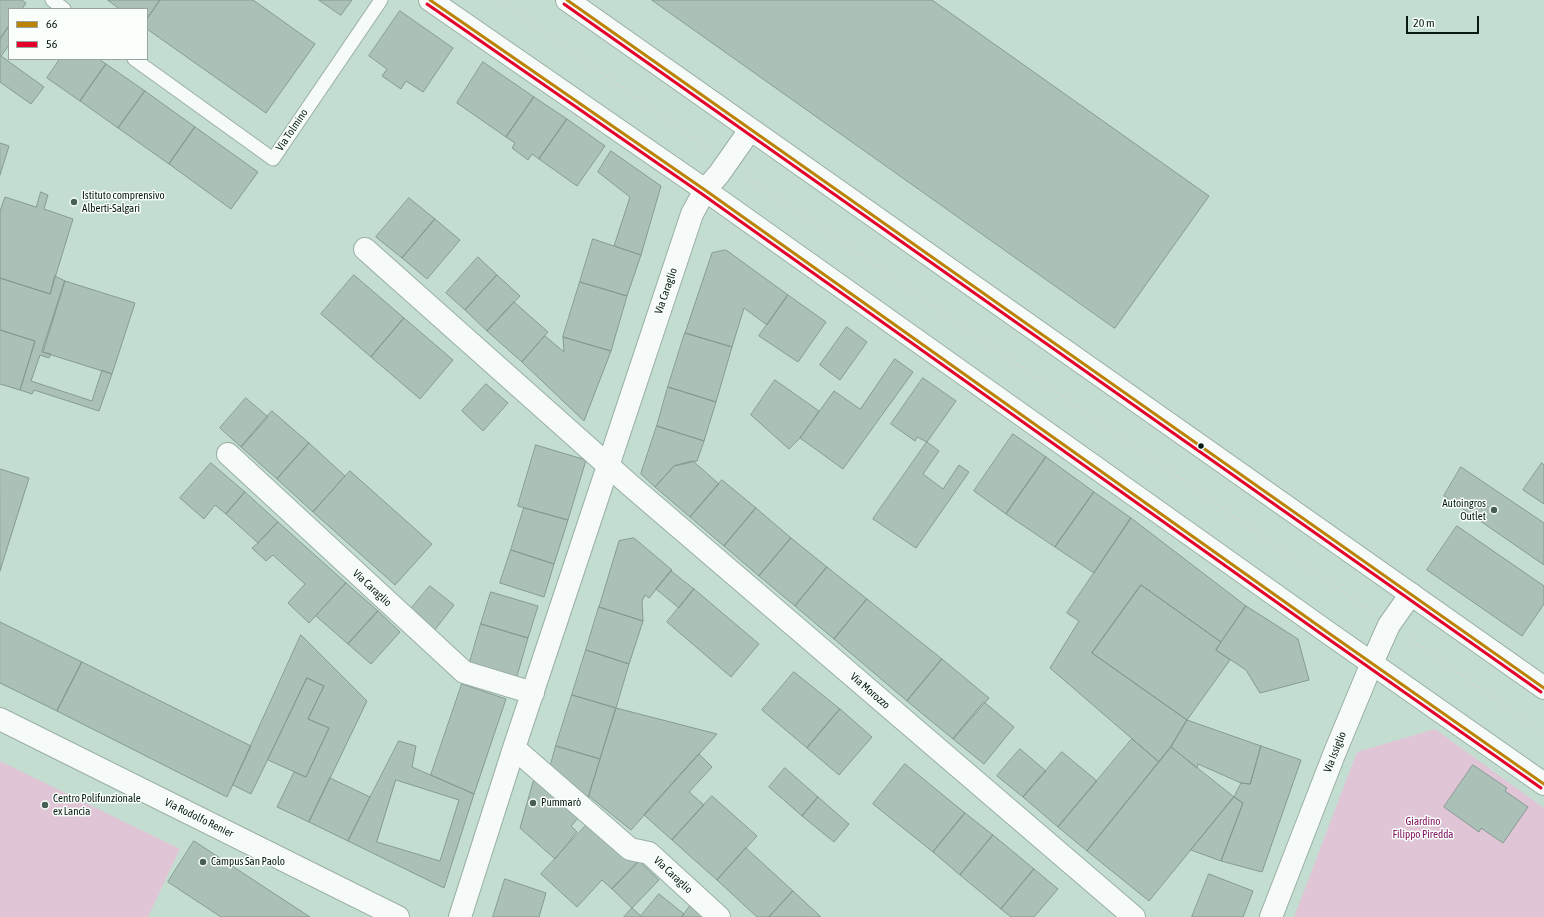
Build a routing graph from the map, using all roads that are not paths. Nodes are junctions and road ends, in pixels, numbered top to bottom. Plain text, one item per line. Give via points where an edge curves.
1 (52, 0) edge
2 (381, 0) edge
3 (430, 0) edge
4 (567, 0) edge
5 (63, 8) edge
6 (135, 60) edge
7 (750, 130) junction
8 (705, 190) junction
9 (365, 250) dead end
10 (228, 454) dead end
11 (607, 465) junction
12 (1412, 594) junction
13 (1372, 663) junction
14 (1544, 688) edge
15 (533, 693) junction
16 (0, 720) edge
17 (514, 748) junction
18 (1544, 784) edge
19 (398, 917) edge
20 (460, 917) edge
21 (718, 917) edge
22 (1134, 917) edge
23 (1271, 917) edge

1 - 5 lane
2 - 6 lane, Via Tolmino via 273,159
3 - 8 street
4 - 7 street
7 - 8 street, Via Caraglio
7 - 12 street
8 - 11 street, Via Caraglio via 692,214
8 - 13 street
9 - 11 street
10 - 15 street, Via Caraglio via 464,672
11 - 15 street, Via Caraglio
11 - 22 street, Via Morozzo
12 - 13 street, Via Issiglio via 1389,625
12 - 14 street
13 - 18 street
13 - 23 street, Via Issiglio
15 - 17 street, Via Caraglio
16 - 19 street, Via Rodolfo Renier
17 - 20 street, Via Caraglio
17 - 21 street, Via Caraglio via 630,849 649,853

